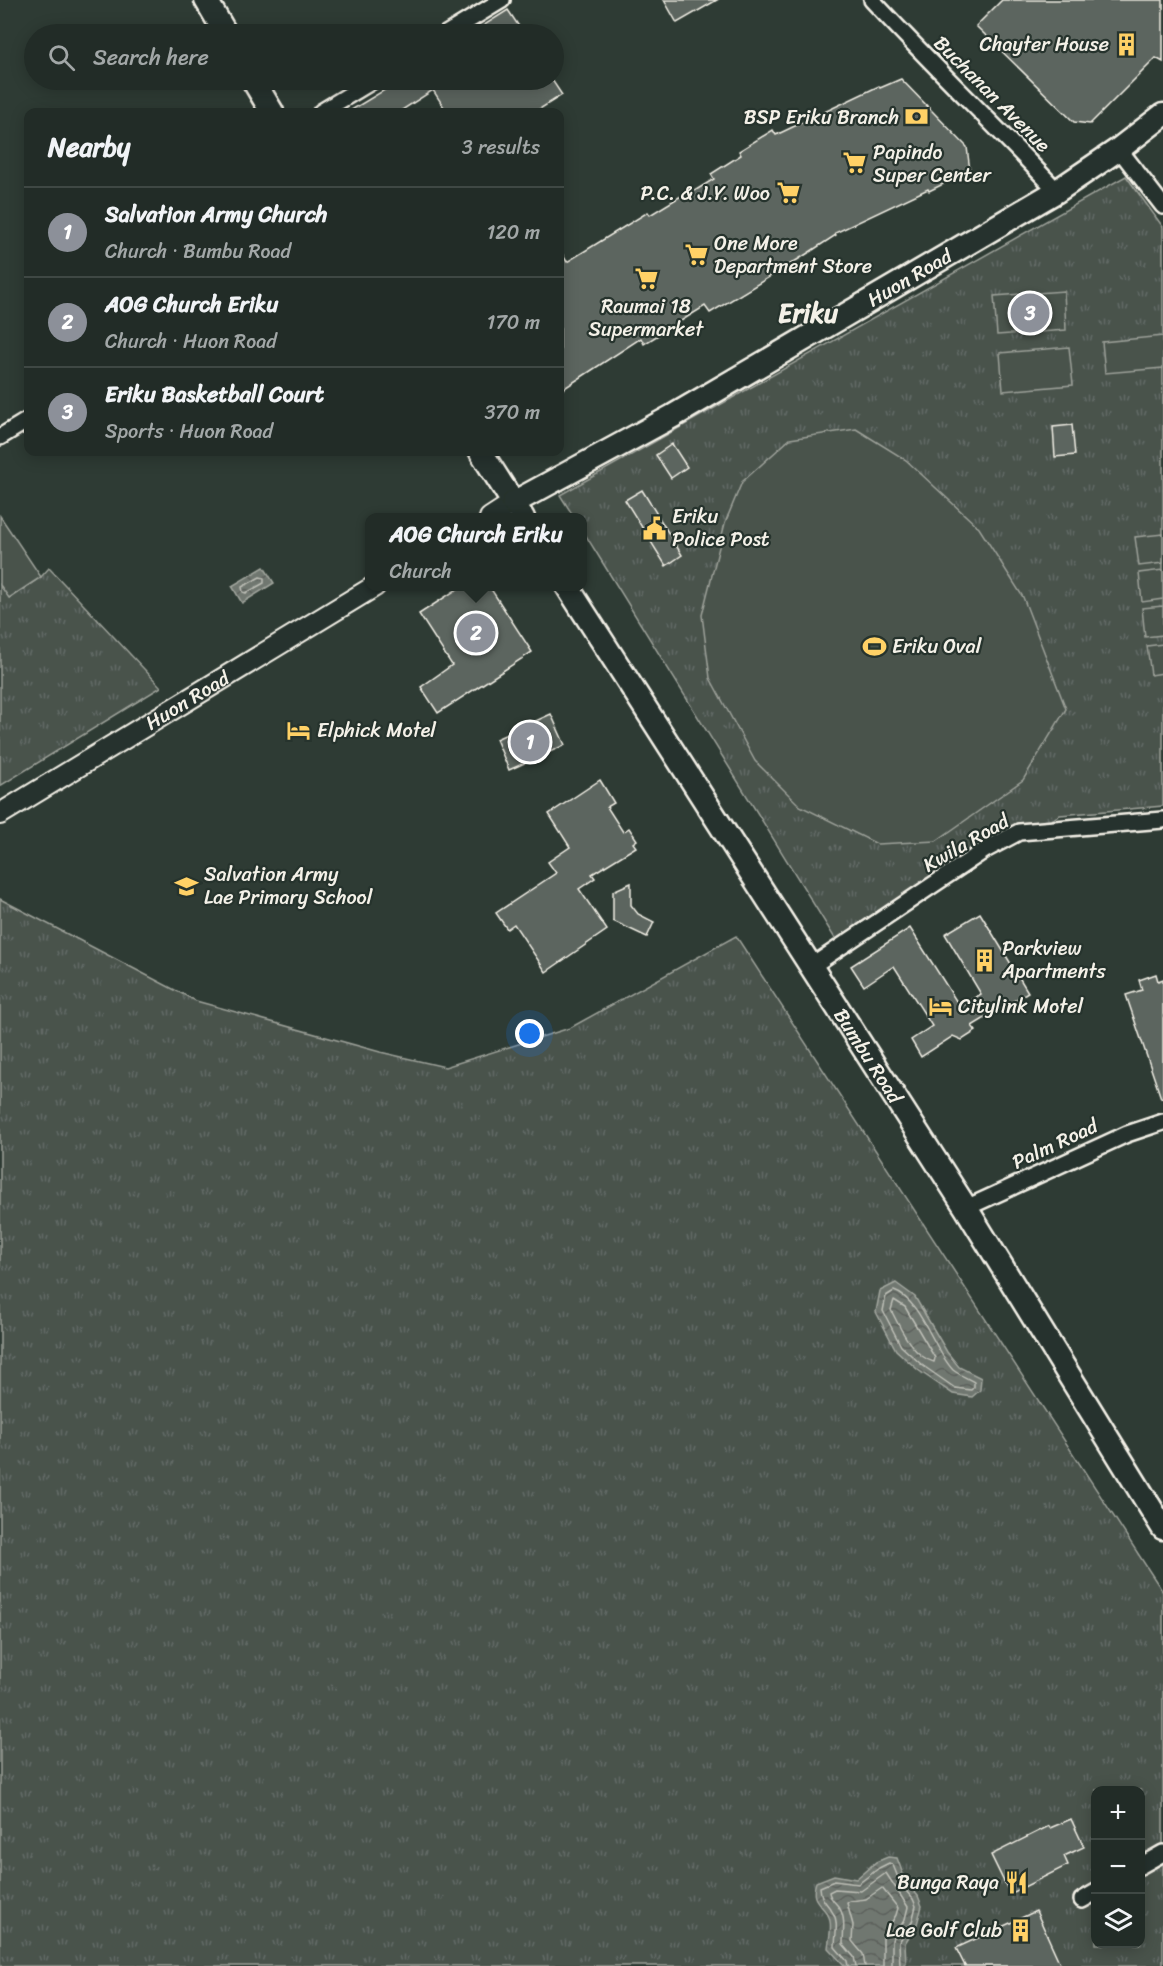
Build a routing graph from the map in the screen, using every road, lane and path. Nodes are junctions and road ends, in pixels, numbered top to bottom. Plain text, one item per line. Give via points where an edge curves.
1 (206, 0) edge
2 (502, 0) edge
3 (872, 0) edge
4 (220, 24) edge
5 (462, 24) edge
6 (259, 90) edge
7 (357, 90) edge
8 (270, 108) edge
9 (328, 108) edge
10 (1163, 115) edge
11 (1119, 149) junction
12 (1057, 191) junction
13 (1163, 206) edge
14 (24, 422) edge
15 (0, 437) edge
16 (484, 456) edge
17 (518, 510) edge
18 (367, 591) edge
19 (570, 591) edge
20 (0, 814) edge
21 (1163, 820) edge
22 (812, 966) junction
23 (1163, 1122) edge
24 (966, 1208) junction
25 (1163, 1528) edge
26 (1163, 1853) edge
27 (1145, 1863) edge

1 - 4 main road
2 - 5 street
3 - 12 street, Buchanan Avenue
6 - 8 main road
7 - 9 street
10 - 11 main road, Huon Road
11 - 12 main road, Huon Road
11 - 13 street
12 - 17 main road, Huon Road
14 - 15 street
16 - 17 main road
18 - 20 street, Huon Road
19 - 22 main road, Bumbu Road
21 - 22 street, Kwila Road via 1019,832
22 - 24 main road, Bumbu Road
23 - 24 street, Palm Road via 1127,1134
24 - 25 main road, Bumbu Road
26 - 27 street

